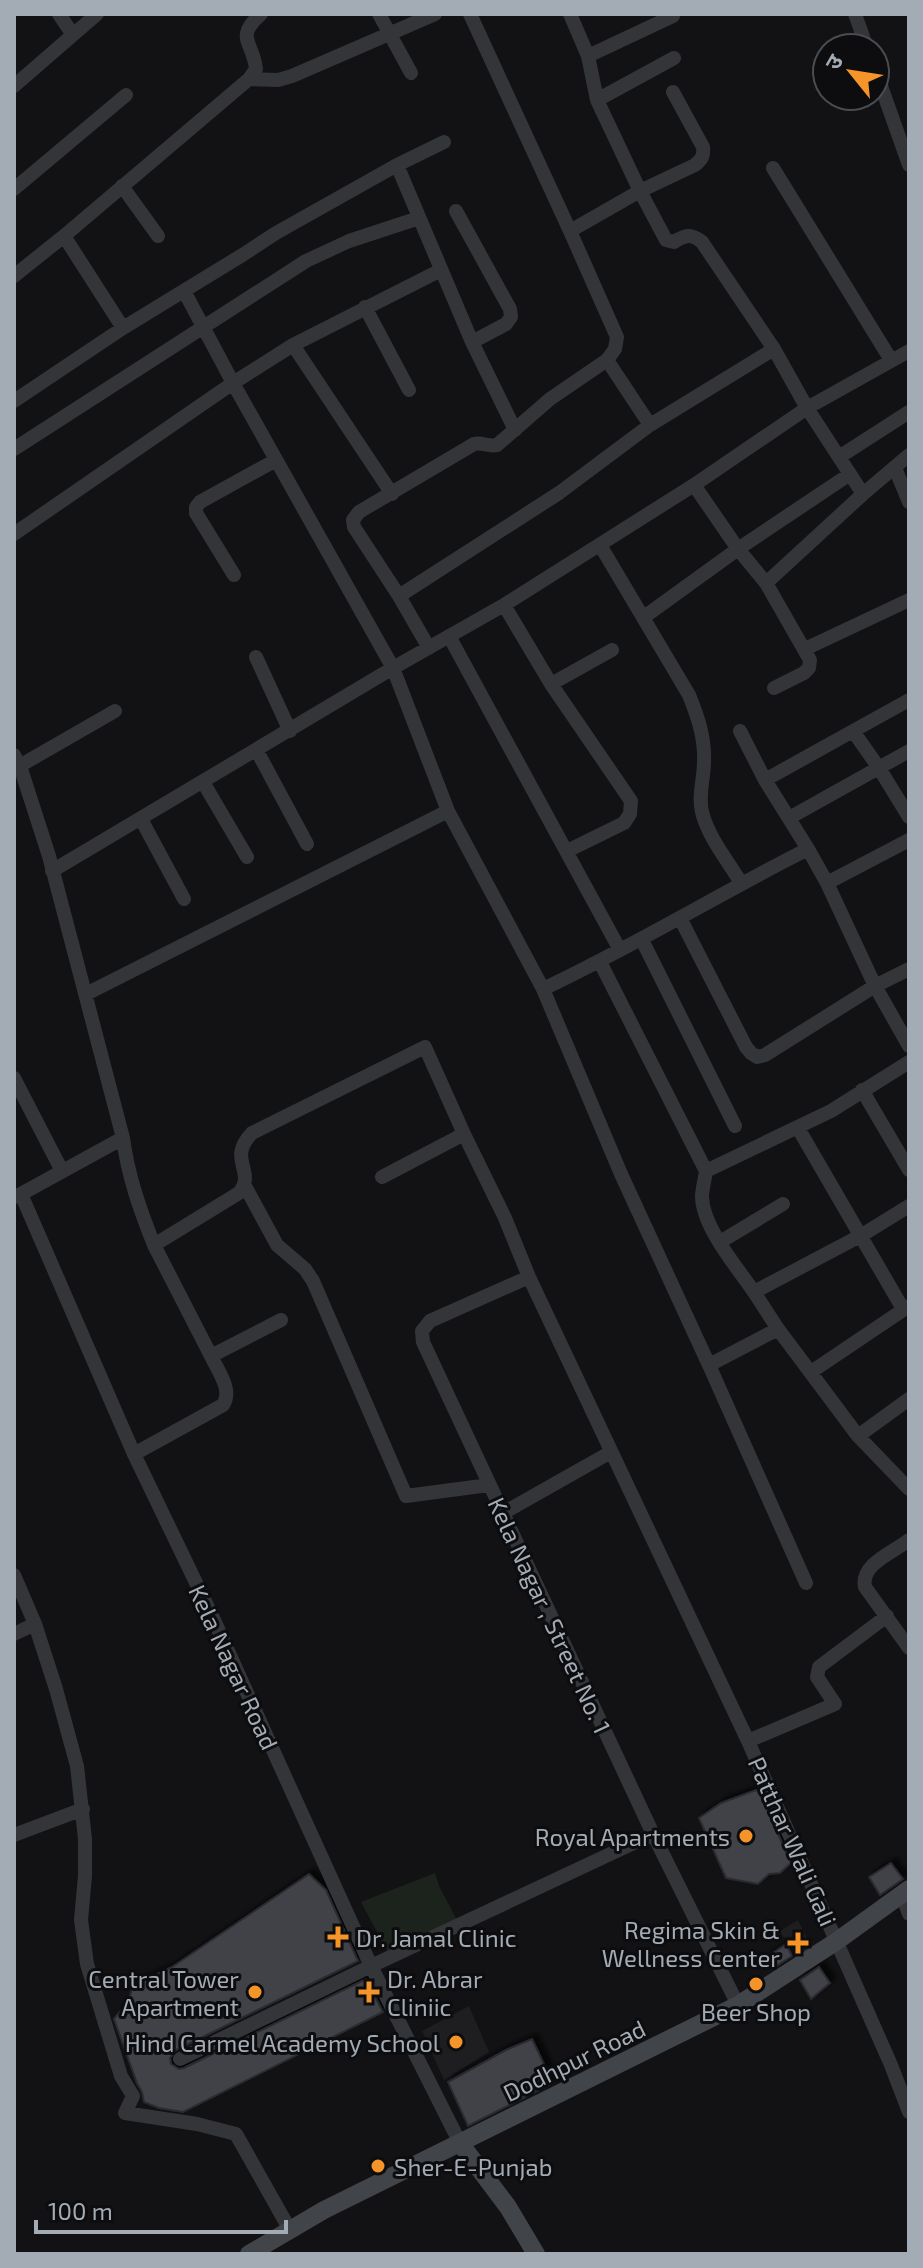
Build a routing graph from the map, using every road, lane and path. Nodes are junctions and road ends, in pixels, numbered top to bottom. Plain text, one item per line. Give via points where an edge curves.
1 (59, 14) edge
2 (97, 14) edge
3 (261, 14) edge
4 (379, 14) edge
5 (435, 14) edge
6 (470, 14) edge
7 (570, 14) edge
8 (673, 16) edge
9 (390, 34) junction
10 (73, 35) junction
11 (588, 56) junction
12 (674, 58) dead end
13 (411, 73) dead end
14 (249, 79) junction
15 (14, 86) edge
16 (673, 92) dead end
17 (126, 95) dead end
18 (597, 100) junction
19 (890, 112) edge
20 (444, 142) dead end
21 (397, 165) junction
22 (909, 165) edge
23 (773, 168) dead end
24 (122, 186) junction
25 (14, 189) edge
26 (640, 191) junction
27 (456, 211) dead end
28 (419, 218) junction
29 (570, 231) junction
30 (64, 236) junction
31 (158, 236) dead end
32 (441, 270) junction
33 (14, 276) edge
34 (184, 291) junction
35 (365, 307) junction
36 (204, 327) junction
37 (123, 328) junction
38 (472, 342) junction
39 (293, 345) junction
40 (774, 349) junction
41 (909, 351) edge
42 (607, 360) junction
43 (891, 360) junction
44 (233, 383) junction
45 (409, 390) dead end
46 (14, 401) edge
47 (807, 408) junction
48 (909, 412) edge
49 (650, 425) junction
50 (515, 430) junction
51 (14, 449) edge
52 (909, 455) edge
53 (839, 457) junction
54 (276, 460) junction
55 (895, 468) junction
56 (850, 474) junction
57 (694, 485) junction
58 (392, 494) junction
59 (863, 494) junction
60 (909, 502) edge
61 (14, 534) edge
62 (600, 545) junction
63 (738, 549) junction
64 (234, 575) dead end
65 (766, 583) junction
66 (399, 596) junction
67 (909, 600) edge
68 (504, 605) junction
69 (644, 617) junction
70 (449, 636) junction
71 (429, 648) junction
72 (805, 649) junction
73 (612, 650) dead end
74 (256, 657) dead end
75 (393, 668) junction
76 (551, 684) junction
77 (774, 688) dead end
78 (909, 700) edge
79 (115, 711) dead end
80 (290, 731) junction
81 (740, 731) dead end
82 (853, 731) junction
83 (257, 751) junction
84 (909, 751) edge
85 (16, 763) edge
86 (879, 768) junction
87 (765, 780) junction
88 (203, 782) junction
89 (448, 811) junction
90 (909, 817) edge
91 (789, 818) junction
92 (141, 819) junction
93 (909, 840) edge
94 (307, 844) dead end
95 (808, 849) junction
96 (567, 851) junction
97 (247, 857) dead end
98 (52, 871) junction
99 (741, 883) junction
100 (827, 883) junction
101 (184, 899) dead end
102 (680, 918) junction
103 (642, 940) junction
104 (620, 950) junction
105 (600, 962) junction
106 (909, 969) edge
107 (875, 986) junction
108 (543, 989) junction
109 (86, 994) junction
110 (909, 1046) edge
111 (909, 1062) edge
112 (14, 1078) edge
113 (862, 1090) junction
114 (735, 1126) dead end
115 (798, 1128) junction
116 (464, 1134) junction
117 (123, 1138) junction
118 (909, 1170) edge
119 (62, 1171) junction
120 (706, 1171) junction
121 (382, 1177) dead end
122 (245, 1186) junction
123 (18, 1195) edge
124 (783, 1204) dead end
125 (909, 1206) edge
126 (862, 1235) junction
127 (720, 1242) junction
128 (154, 1245) junction
129 (529, 1277) junction
130 (754, 1292) junction
131 (906, 1308) edge
132 (281, 1320) dead end
133 (778, 1329) junction
134 (211, 1356) junction
135 (709, 1365) junction
136 (811, 1372) junction
137 (909, 1399) edge
138 (858, 1436) junction
139 (611, 1452) junction
140 (134, 1454) junction
141 (489, 1485) junction
142 (909, 1489) edge
143 (503, 1513) junction
144 (907, 1547) edge
145 (14, 1575) edge
146 (806, 1583) dead end
147 (887, 1616) junction
148 (35, 1624) junction
149 (14, 1634) edge
150 (909, 1648) edge
151 (748, 1741) junction
152 (83, 1809) junction
153 (653, 1834) junction
154 (14, 1835) edge
155 (906, 1892) edge
156 (909, 1914) edge
157 (837, 1941) junction
158 (371, 1966) junction
159 (738, 2005) junction
160 (180, 2059) dead end
161 (909, 2112) edge
162 (460, 2143) junction
163 (290, 2230) junction
164 (249, 2254) edge
165 (536, 2254) edge

1 - 10 street
2 - 10 street
3 - 14 street via 245,32 255,57 256,69
4 - 9 street
5 - 9 street
6 - 29 street
7 - 11 street
8 - 11 street
9 - 13 street
9 - 14 street via 292,76
10 - 15 street
11 - 18 street
12 - 18 street
14 - 24 street
16 - 26 street via 704,154 695,165
17 - 25 street
18 - 26 street
19 - 22 street
20 - 21 street
21 - 28 street
21 - 34 street
23 - 43 street
24 - 30 street
24 - 31 street
26 - 29 street
26 - 40 street via 666,240 686,235 702,242
27 - 38 street via 511,317
28 - 32 street
28 - 36 street via 306,261
29 - 42 street via 617,337
30 - 33 street
30 - 37 street
32 - 35 street
32 - 38 street
34 - 36 street
34 - 37 street
35 - 39 street
35 - 45 street
36 - 44 street
36 - 51 street
37 - 46 street
38 - 50 street
39 - 44 street
39 - 58 street
40 - 47 street
40 - 49 street
41 - 43 street
42 - 49 street
42 - 50 street
43 - 47 street
44 - 54 street
44 - 61 street
47 - 53 street
47 - 57 street
48 - 53 street
49 - 66 street via 559,493
50 - 58 street via 497,445 474,444
52 - 55 street
53 - 56 street
54 - 64 street via 196,507
54 - 75 street
55 - 59 street
55 - 60 street
56 - 59 street
56 - 63 street
57 - 62 street
57 - 63 street
58 - 66 street via 353,520
59 - 65 street
62 - 68 street
62 - 69 street
63 - 65 street
63 - 69 street
65 - 72 street
66 - 71 street
67 - 72 street
68 - 70 street
68 - 76 street
69 - 99 street via 699,720 704,761 701,809
70 - 71 street
70 - 96 street
71 - 75 street
72 - 77 street via 809,668
73 - 76 street
74 - 80 street
75 - 80 street
75 - 89 street
76 - 96 street via 631,801 624,823
78 - 82 street
79 - 85 street
80 - 83 street
81 - 87 street
82 - 86 street
82 - 87 street
83 - 88 street
83 - 94 street
84 - 86 street
85 - 98 street
86 - 90 street
86 - 91 street
87 - 91 street
88 - 92 street
88 - 97 street
89 - 108 street
89 - 109 street
91 - 95 street
92 - 98 street
92 - 101 street
93 - 100 street
95 - 99 street
95 - 100 street
96 - 104 street
98 - 109 street
99 - 102 street
100 - 107 street
102 - 103 street
102 - 107 street via 746,1047 757,1057
103 - 104 street
103 - 114 street
104 - 105 street
105 - 108 street
105 - 120 street
106 - 107 street
107 - 110 street
108 - 135 street
109 - 117 street
111 - 113 street
112 - 119 street
113 - 115 street
113 - 118 street
115 - 120 street
115 - 126 street
116 - 121 street
116 - 122 street, Patthar Wali Gali via 425,1047 252,1133 240,1152
116 - 129 street, Patthar Wali Gali
117 - 119 street
117 - 128 street via 139,1208
119 - 123 street
120 - 127 street via 702,1198
122 - 128 street
122 - 141 street via 277,1245 313,1281 406,1496
123 - 140 street, Kela Nagar Road
124 - 127 street
125 - 126 street
126 - 130 street
126 - 131 street
127 - 130 street
128 - 134 street
129 - 139 street, Patthar Wali Gali
129 - 141 street, Kela Nagar , Street No. 1 via 430,1321 422,1331
130 - 133 street
131 - 136 street
132 - 134 street
133 - 135 street
133 - 136 street
134 - 140 street via 228,1399
135 - 146 street
136 - 138 street
137 - 138 street
138 - 142 street
139 - 143 street
139 - 151 street, Patthar Wali Gali
140 - 158 street, Kela Nagar Road
141 - 143 street, Kela Nagar , Street No. 1
143 - 153 street, Kela Nagar , Street No. 1
144 - 147 street via 868,1569 863,1578
145 - 148 street
147 - 150 street
147 - 151 street via 819,1667 817,1677 835,1704
148 - 149 street
148 - 152 street via 77,1766
151 - 157 street, Patthar Wali Gali
152 - 154 street
152 - 163 street via 81,1920 87,1964 121,2076 133,2096 125,2113 236,2134
153 - 158 street
153 - 159 street, Kela Nagar , Street No. 1
155 - 156 street
155 - 157 street, Dodhpur Road
157 - 159 street, Dodhpur Road
157 - 161 street, Patthar Wali Gali
158 - 160 street
158 - 162 street, Kela Nagar Road
159 - 162 street, Dodhpur Road
162 - 163 street, Dodhpur Road
162 - 165 street
163 - 164 street, Dodhpur Road

